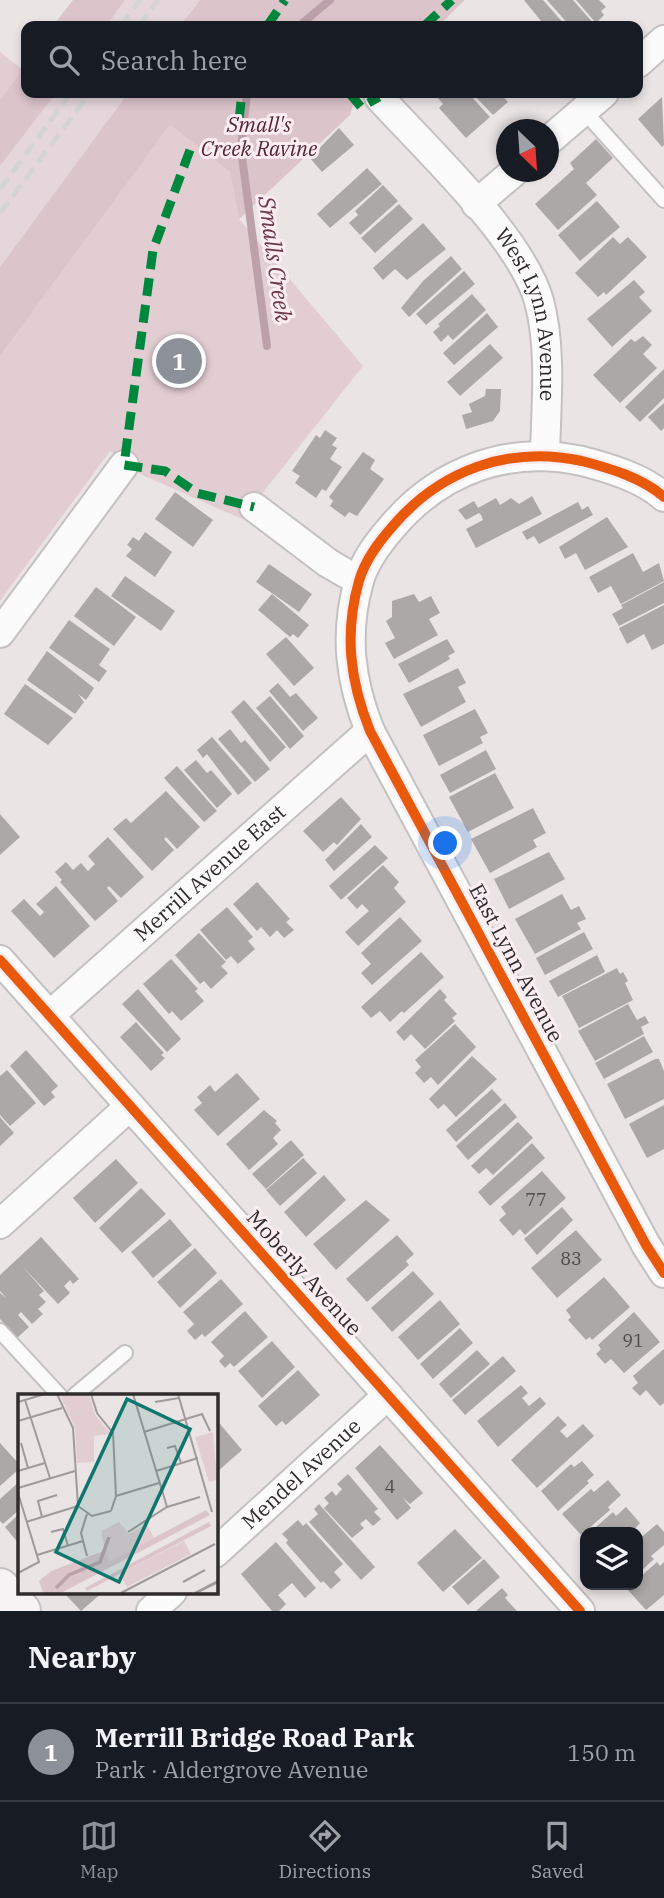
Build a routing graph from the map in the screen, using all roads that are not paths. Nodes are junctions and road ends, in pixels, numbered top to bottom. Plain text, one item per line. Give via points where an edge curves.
1 (664, 40) edge
2 (643, 59) edge
3 (380, 98) edge
4 (594, 102) edge
5 (559, 132) edge
6 (502, 182) edge
7 (664, 200) edge
8 (476, 204) junction
9 (545, 455) junction
10 (124, 465) dead end
11 (662, 490) edge
12 (254, 507) dead end
13 (359, 581) junction
14 (0, 633) edge
15 (370, 731) junction
16 (0, 960) edge
17 (50, 1015) junction
18 (130, 1106) junction
19 (0, 1224) edge
20 (664, 1273) edge
21 (0, 1331) edge
22 (125, 1353) dead end
23 (58, 1394) edge
24 (76, 1394) edge
25 (388, 1395) junction
26 (217, 1551) edge
27 (0, 1588) edge
28 (170, 1594) edge
29 (21, 1611) edge
30 (151, 1611) edge
31 (580, 1611) edge

1 - 2 street
3 - 8 street, West Lynn Avenue
4 - 5 street
4 - 7 lane
6 - 8 street
8 - 9 street, West Lynn Avenue via 526,270 538,299 545,331
9 - 11 street via 593,464
9 - 13 street via 494,460 446,480 400,517 368,558
10 - 14 street
12 - 13 street
13 - 15 street, East Lynn Avenue via 350,668
15 - 17 street, Merrill Avenue East
15 - 20 street, East Lynn Avenue
16 - 17 street, Moberly Avenue
17 - 18 street, Moberly Avenue
18 - 19 street
18 - 25 street, Moberly Avenue
21 - 23 lane
22 - 24 lane
25 - 26 street, Mendel Avenue
25 - 31 street, Moberly Avenue
27 - 29 main road
28 - 30 street

